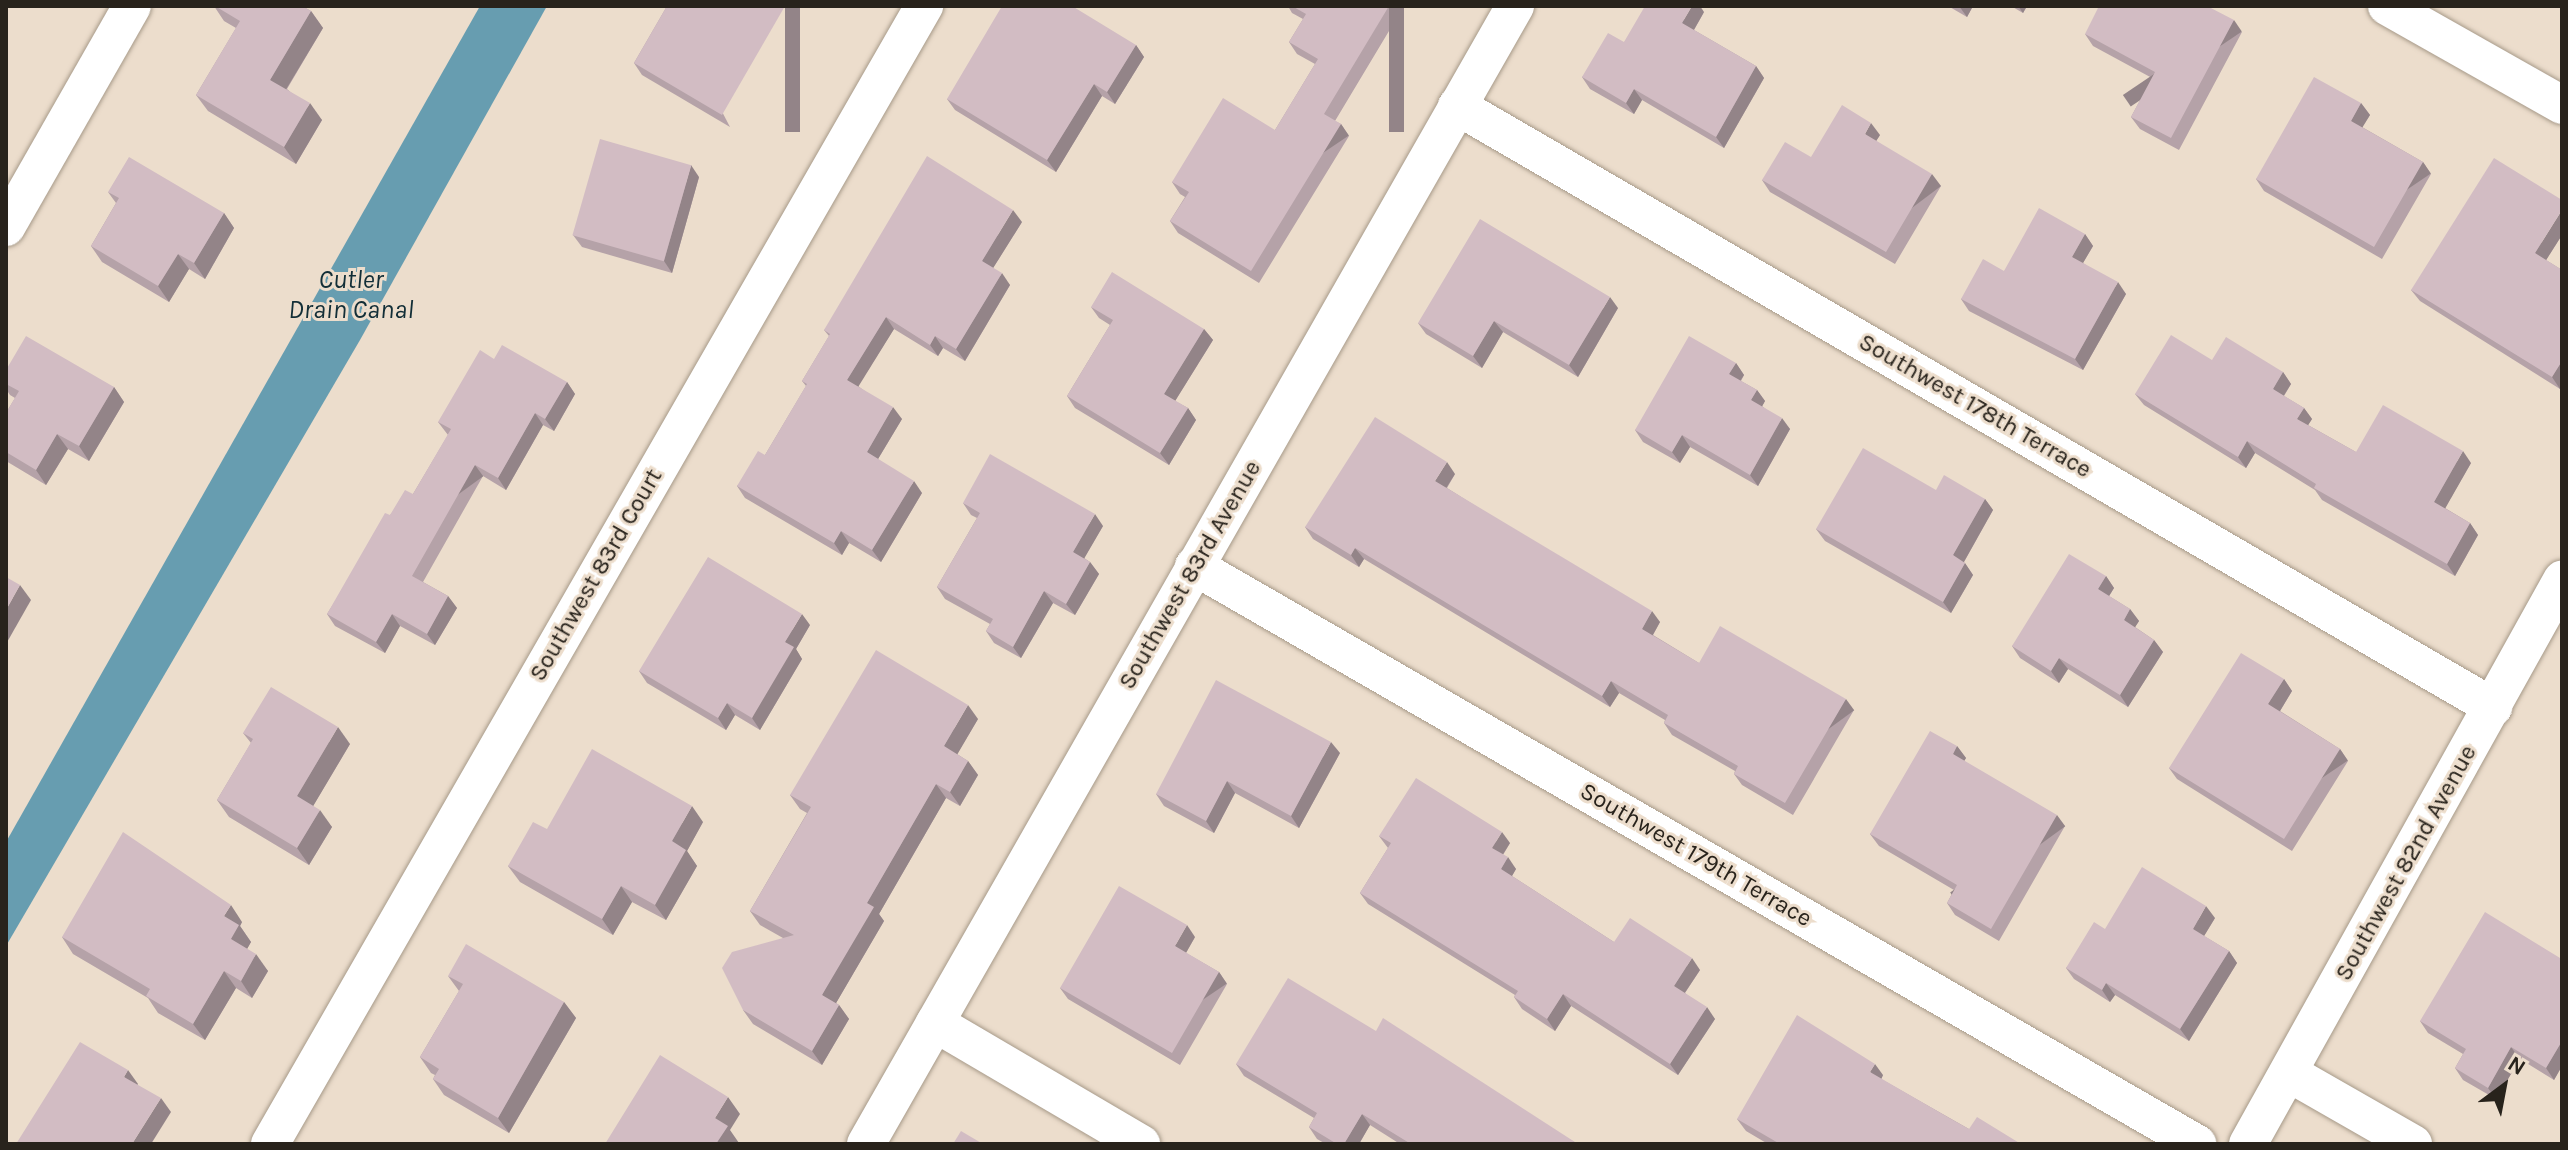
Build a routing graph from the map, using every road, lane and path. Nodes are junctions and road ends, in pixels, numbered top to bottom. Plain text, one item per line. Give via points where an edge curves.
1 (132, 6) edge
2 (924, 6) edge
3 (1515, 6) edge
4 (2387, 6) edge
5 (2562, 105) edge
6 (1457, 106) junction
7 (6, 227) edge
8 (1194, 566) junction
9 (2562, 580) edge
10 (2493, 707) junction
11 (935, 1023) junction
12 (2289, 1073) junction
13 (270, 1144) edge
14 (866, 1144) edge
15 (1141, 1144) edge
16 (2197, 1144) edge
17 (2248, 1144) edge
18 (2413, 1144) edge

1 - 7 street
2 - 13 street, Southwest 83rd Court
3 - 6 street, Southwest 83rd Avenue
4 - 5 street
6 - 8 street, Southwest 83rd Avenue
6 - 10 street, Southwest 178th Terrace
8 - 11 street, Southwest 83rd Avenue
8 - 16 street, Southwest 179th Terrace
9 - 10 street, Southwest 82nd Avenue
10 - 12 street, Southwest 82nd Avenue
11 - 14 street, Southwest 83rd Avenue
11 - 15 street
12 - 17 street, Southwest 82nd Avenue
12 - 18 street

